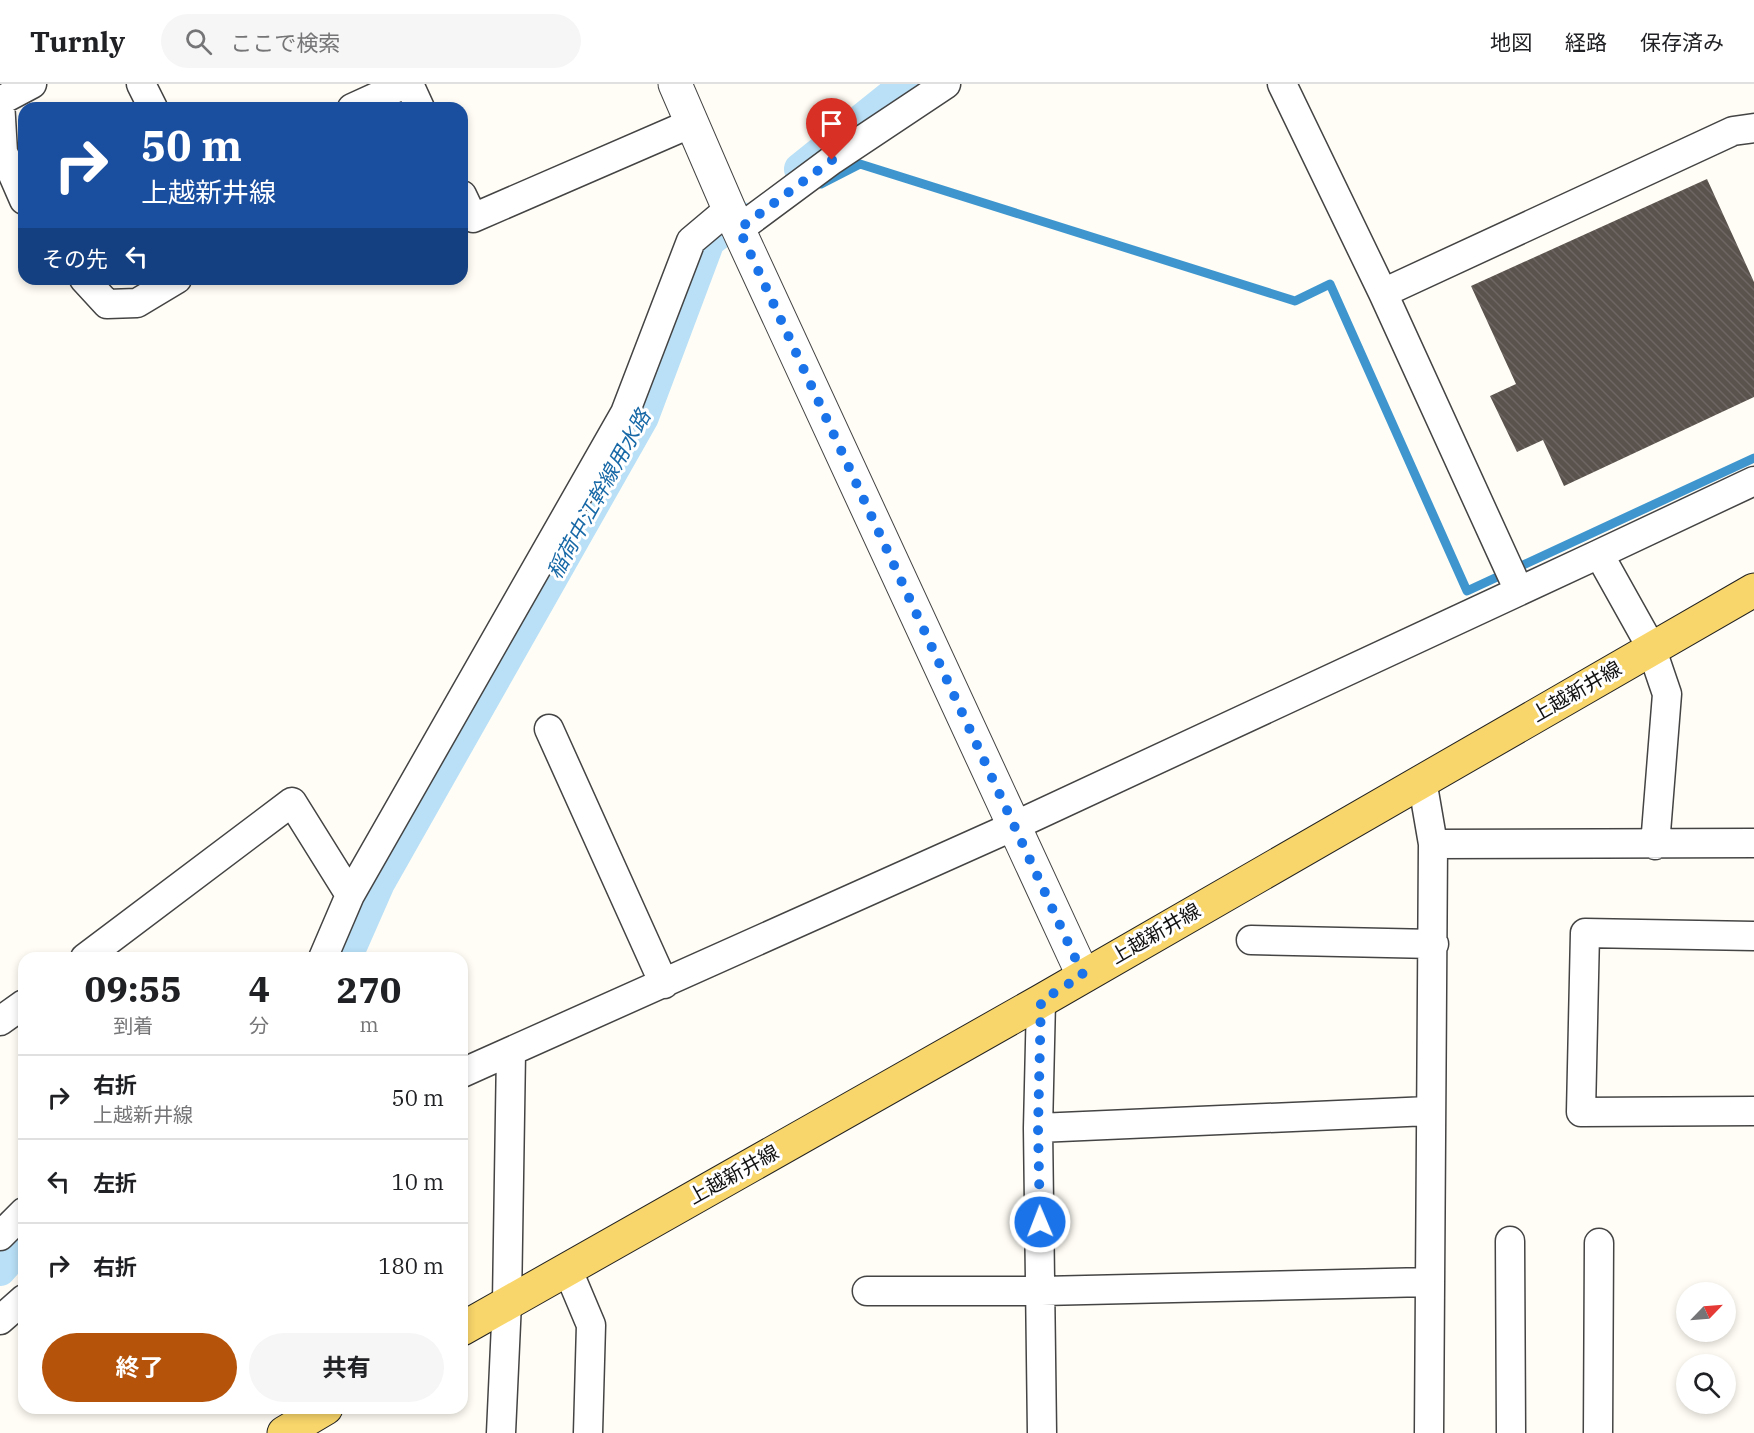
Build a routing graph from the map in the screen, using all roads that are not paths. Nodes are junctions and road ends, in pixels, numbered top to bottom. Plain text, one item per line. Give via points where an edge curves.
1 (32, 84) edge
2 (141, 84) edge
3 (407, 84) edge
4 (946, 84) edge
5 (1282, 84) edge
6 (678, 85) edge
7 (0, 101) edge
8 (150, 102) edge
9 (366, 102) edge
10 (417, 102) edge
11 (692, 123) junction
12 (1754, 128) edge
13 (18, 186) edge
14 (468, 208) edge
15 (734, 219) junction
16 (90, 285) edge
17 (167, 285) edge
18 (1383, 293) junction
19 (1754, 481) edge
20 (1599, 554) junction
21 (1754, 590) edge
22 (1519, 591) junction
23 (1652, 647) junction
24 (549, 729) dead end
25 (1422, 780) junction
26 (1014, 826) junction
27 (1754, 843) edge
28 (1433, 844) junction
29 (1655, 845) junction
30 (350, 895) junction
31 (1754, 936) edge
32 (1251, 940) dead end
33 (1434, 944) junction
34 (93, 952) edge
35 (326, 952) edge
36 (1083, 975) junction
37 (664, 984) junction
38 (1041, 1001) junction
39 (18, 1008) edge
40 (0, 1021) edge
41 (511, 1052) junction
42 (468, 1070) edge
43 (1429, 1111) junction
44 (1754, 1111) edge
45 (1038, 1128) junction
46 (18, 1218) edge
47 (0, 1236) edge
48 (1510, 1241) dead end
49 (1599, 1243) dead end
50 (567, 1268) junction
51 (1428, 1282) junction
52 (867, 1291) dead end
53 (1042, 1292) junction
54 (507, 1302) junction
55 (18, 1304) edge
56 (0, 1320) edge
57 (468, 1325) edge
58 (316, 1414) edge
59 (284, 1433) edge
60 (501, 1433) edge
61 (588, 1433) edge
62 (1042, 1433) edge
63 (1429, 1433) edge
64 (1511, 1433) edge
65 (1598, 1433) edge

1 - 7 street
2 - 8 street
3 - 9 street
3 - 10 street
4 - 15 street
5 - 18 street
6 - 11 street
7 - 13 street via 3,152
11 - 14 street via 473,218
11 - 15 street
12 - 18 street via 1733,131
15 - 26 street
15 - 30 street via 691,242 625,413
16 - 17 street via 107,304 137,303
18 - 22 street
19 - 20 street
20 - 22 street
20 - 23 street
21 - 23 main road, 上越新井線
22 - 26 street
23 - 25 main road, 上越新井線
23 - 29 street via 1667,694
24 - 37 street
25 - 28 street
25 - 36 main road, 上越新井線
26 - 36 street
26 - 37 street
27 - 29 street
28 - 29 street
28 - 33 street
30 - 34 street via 292,802
30 - 35 street
31 - 44 street via 1585,933 1581,1112
32 - 33 street
33 - 43 street
36 - 38 main road, 上越新井線
37 - 41 street
38 - 45 street
38 - 50 main road, 上越新井線
39 - 40 street
41 - 42 street
41 - 54 street
43 - 45 street
43 - 51 street
45 - 53 street
46 - 47 street
48 - 64 street
49 - 65 street
50 - 54 main road, 上越新井線
50 - 61 street via 591,1325
51 - 53 street
51 - 63 street
52 - 53 street
53 - 62 street
54 - 57 main road, 上越新井線
54 - 60 street
55 - 56 street
58 - 59 main road

